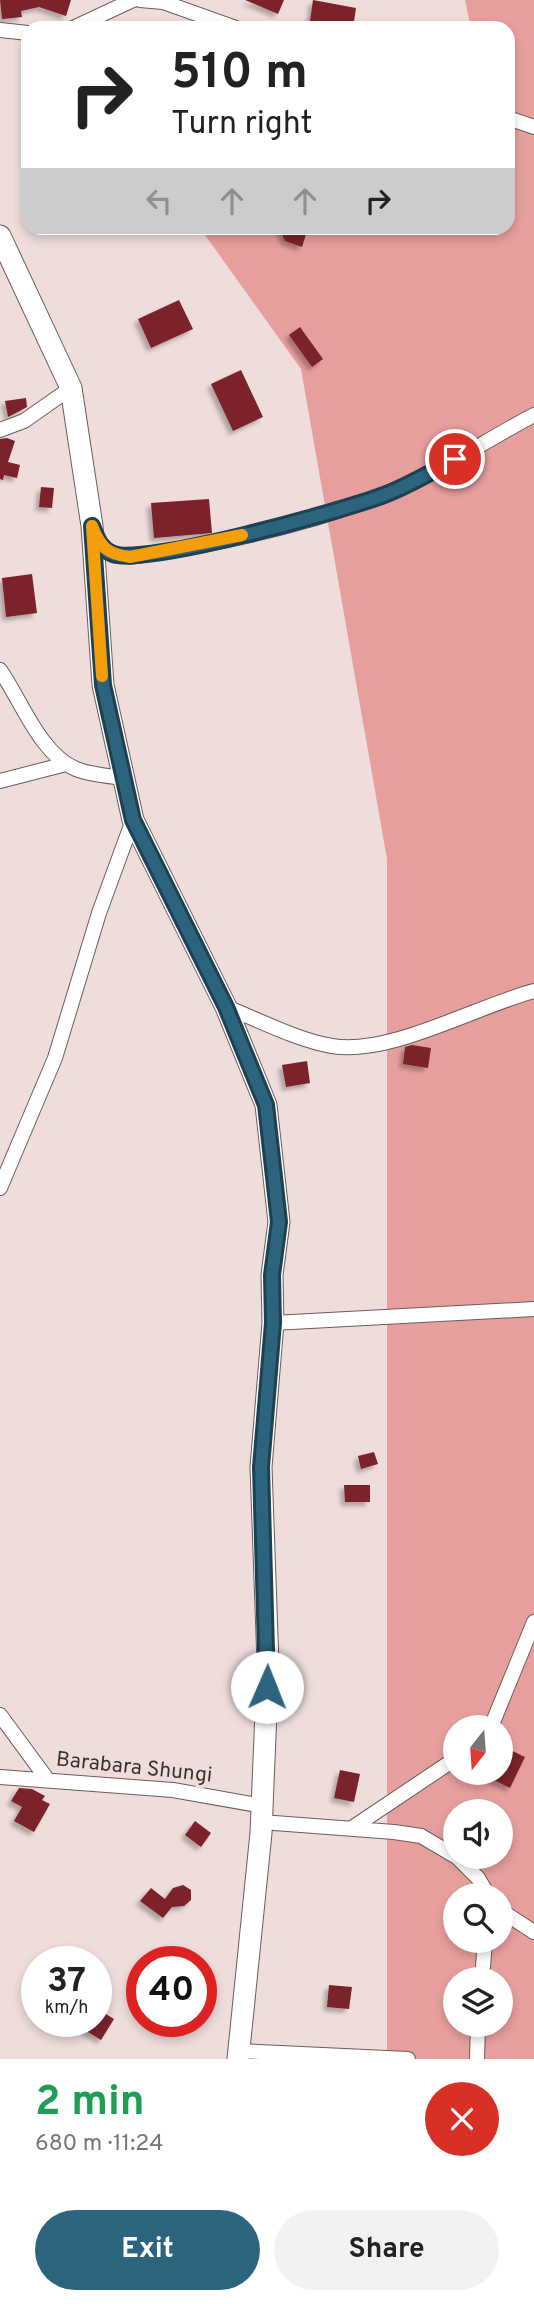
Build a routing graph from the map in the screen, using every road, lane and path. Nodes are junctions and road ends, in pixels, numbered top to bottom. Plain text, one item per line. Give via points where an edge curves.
1 (133, 0) edge
2 (140, 0) edge
3 (88, 21) edge
4 (216, 21) edge
5 (0, 30) edge
6 (21, 32) edge
7 (515, 120) edge
8 (534, 127) edge
9 (0, 236) edge
10 (71, 388) junction
11 (534, 415) edge
12 (0, 430) edge
13 (92, 526) junction
14 (0, 670) edge
15 (66, 764) junction
16 (125, 778) junction
17 (0, 781) edge
18 (133, 820) junction
19 (534, 991) edge
20 (226, 1007) junction
21 (0, 1188) edge
22 (534, 1309) edge
23 (273, 1323) junction
24 (534, 1622) edge
25 (0, 1715) edge
26 (496, 1715) edge
27 (443, 1767) edge
28 (0, 1777) edge
29 (47, 1779) junction
30 (262, 1814) junction
31 (352, 1828) junction
32 (443, 1849) edge
33 (469, 1869) edge
34 (481, 1883) edge
35 (513, 1918) edge
36 (534, 1932) edge
37 (478, 2037) edge
38 (239, 2055) edge
39 (408, 2059) edge
40 (477, 2059) edge

1 - 3 street
2 - 4 street via 163,2
5 - 6 street
7 - 8 street
9 - 10 street
10 - 12 street via 24,421
10 - 13 street
11 - 13 street via 433,472 384,495 315,518 130,557 100,545
13 - 16 street via 103,685
14 - 15 street via 31,724
15 - 16 street
15 - 17 street
16 - 18 street
18 - 20 street
18 - 21 street via 55,1058
19 - 20 street via 357,1048 331,1046
20 - 23 street via 266,1105 279,1222 272,1275
22 - 23 street
23 - 30 street via 261,1467 268,1663
24 - 26 street
25 - 29 street
27 - 31 street
28 - 29 street, Barabara Shungi
29 - 30 street, Barabara Shungi via 173,1790
30 - 31 street, Barabara Shungi
30 - 38 street
31 - 32 street, Barabara Shungi via 421,1836
33 - 34 street, Barabara Shungi
35 - 36 street
37 - 40 street
38 - 39 street

